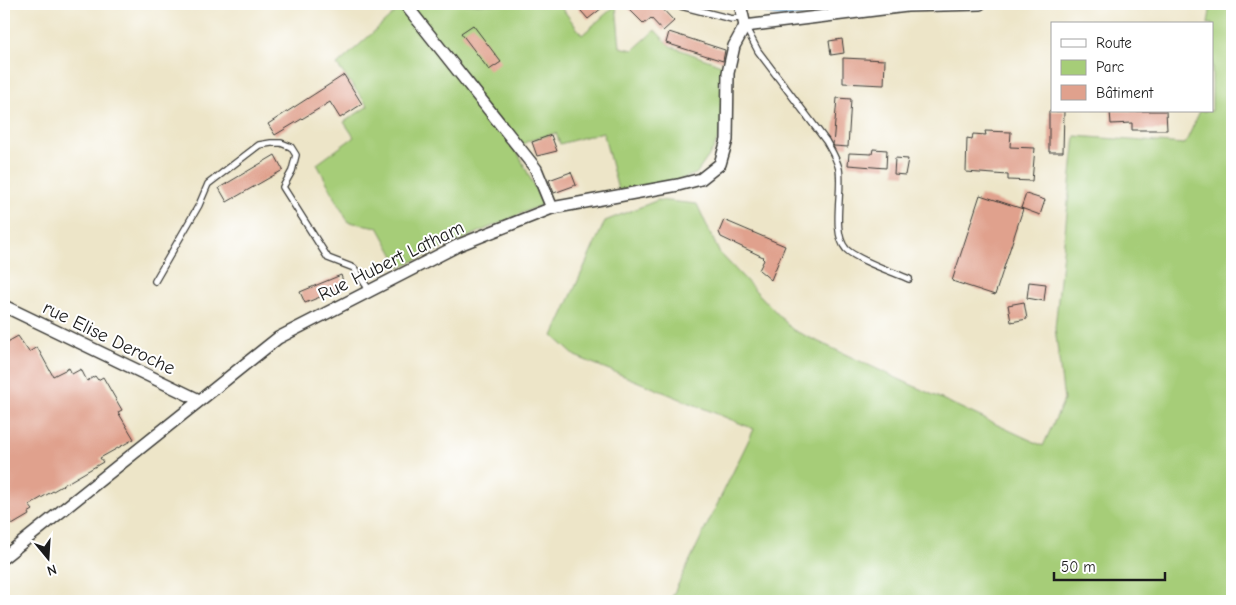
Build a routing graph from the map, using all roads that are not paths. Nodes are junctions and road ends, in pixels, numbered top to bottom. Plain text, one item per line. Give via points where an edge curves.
1 (406, 4) edge
2 (673, 4) edge
3 (740, 4) edge
4 (980, 4) edge
5 (744, 21) junction
6 (552, 208) junction
7 (909, 279) dead end
8 (155, 281) dead end
9 (370, 291) junction
10 (4, 306) edge
11 (199, 400) junction
12 (4, 556) edge

1 - 6 street via 536,169
2 - 5 lane
3 - 5 street
4 - 5 street via 908,6
5 - 6 street, Rue Hubert Latham via 728,74 728,140 720,164 702,178
5 - 7 lane via 758,51 835,157 839,170 841,241 856,256
6 - 9 street, Rue Hubert Latham via 459,245
8 - 9 lane via 208,184 259,145 276,143 291,147 296,155 283,187 328,258 354,268
9 - 11 street, Rue Hubert Latham via 278,338
10 - 11 street, rue Elise Deroche
11 - 12 street, Rue Hubert Latham

